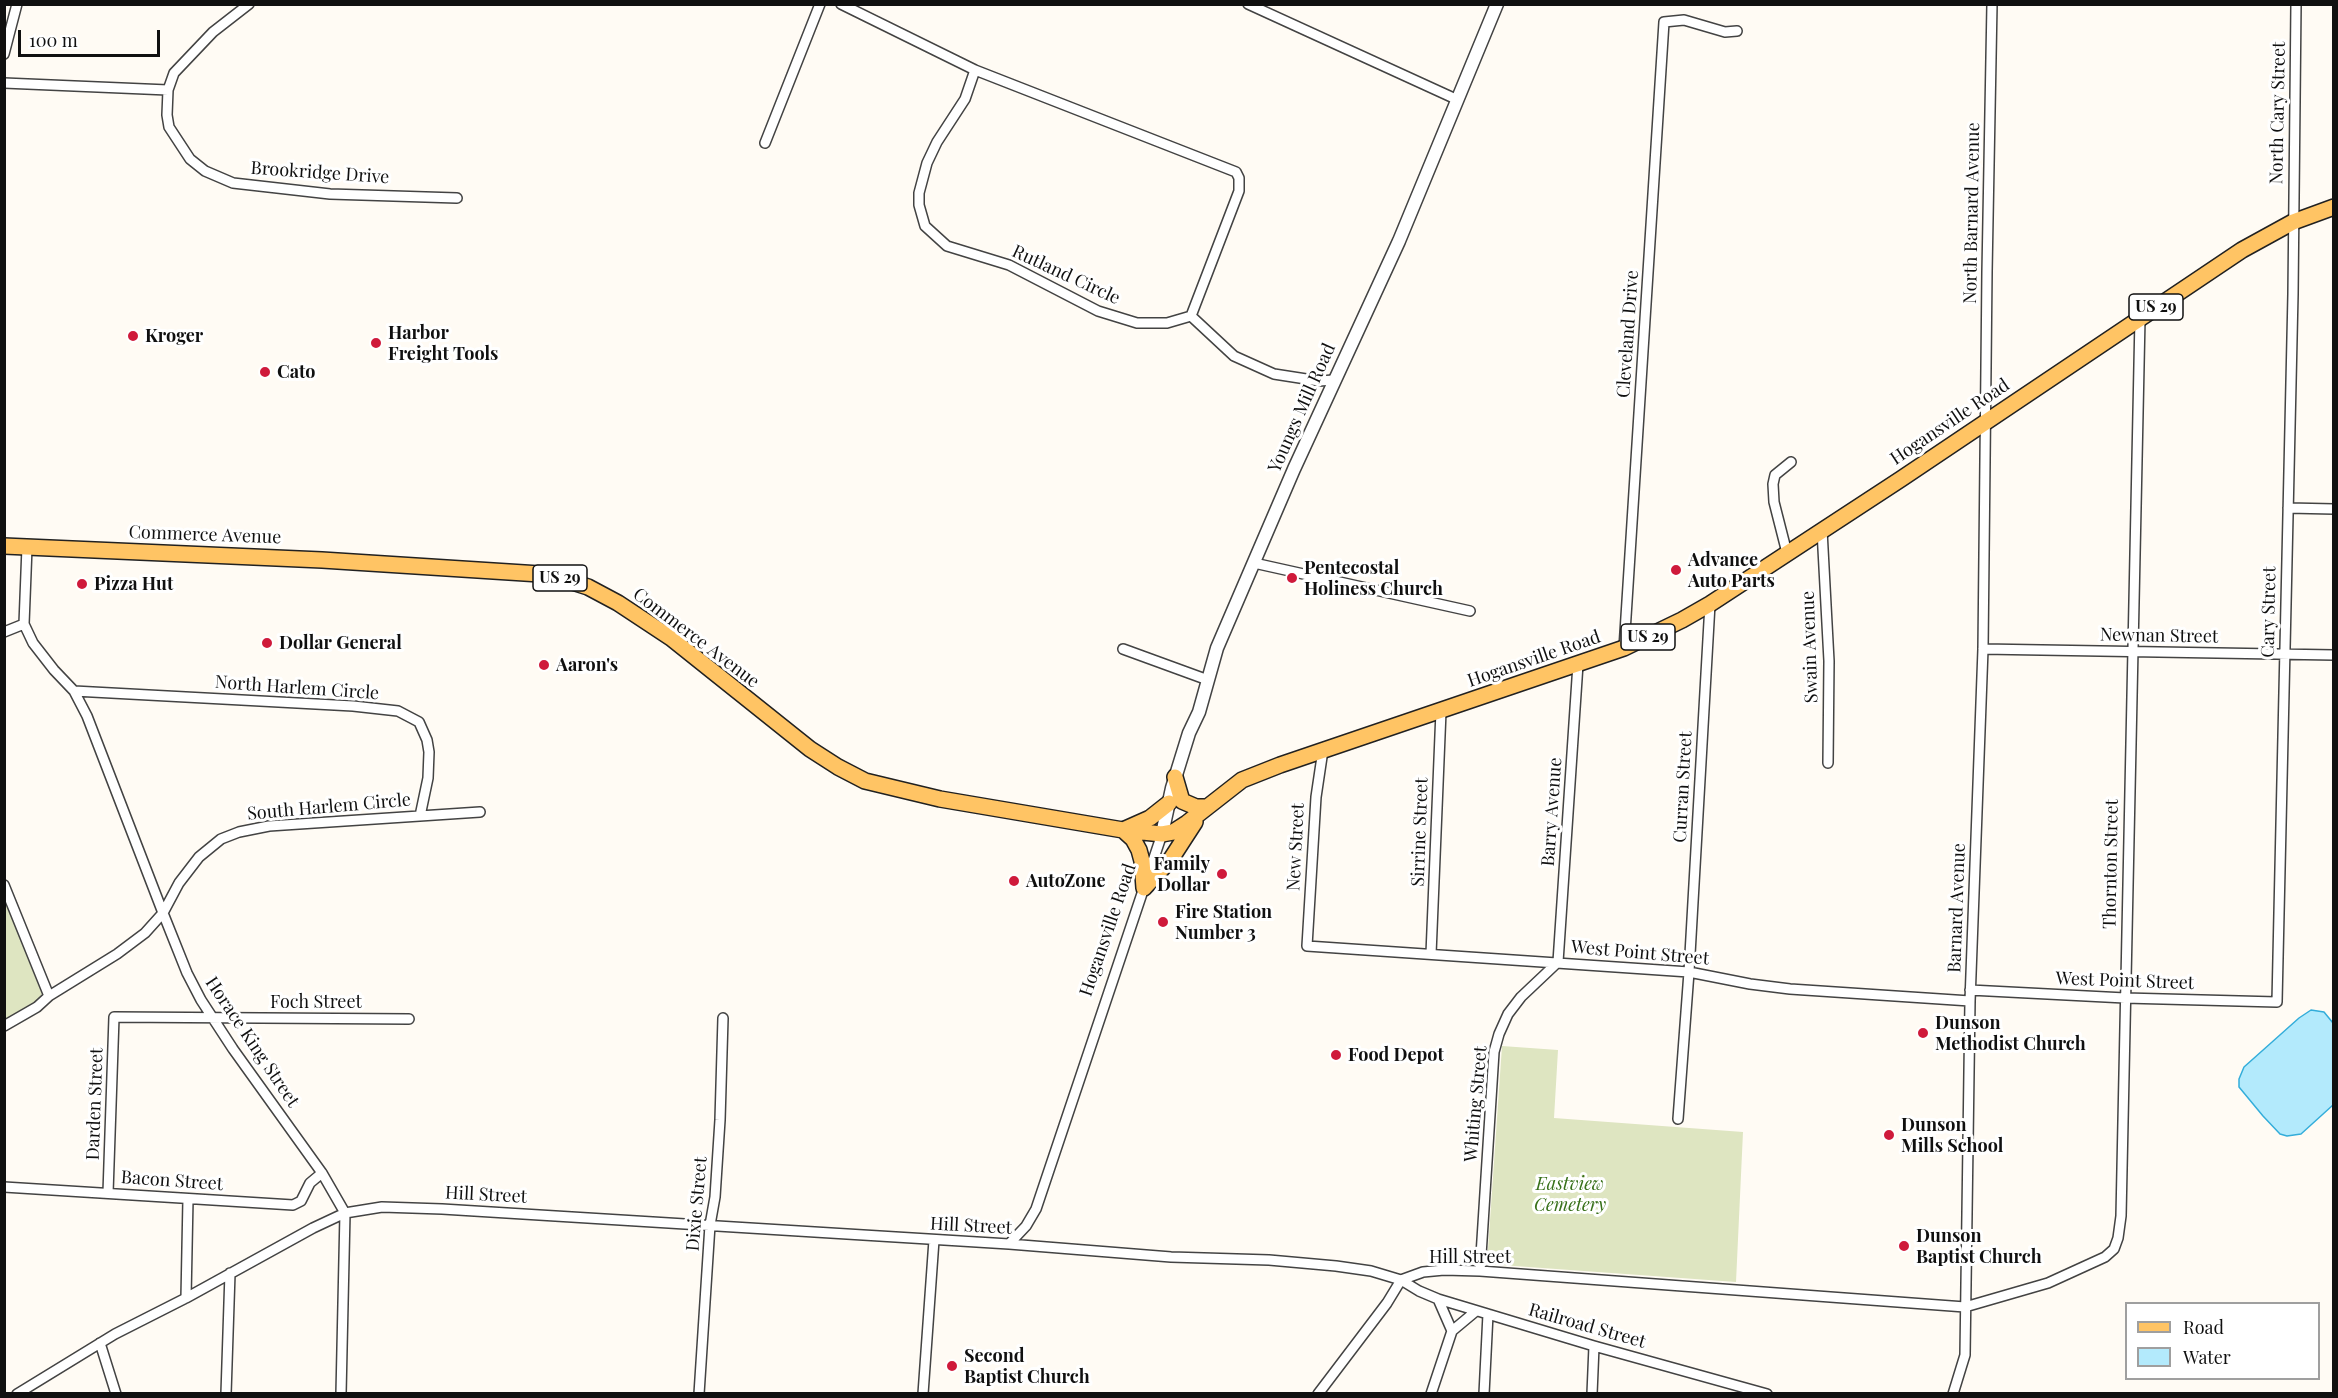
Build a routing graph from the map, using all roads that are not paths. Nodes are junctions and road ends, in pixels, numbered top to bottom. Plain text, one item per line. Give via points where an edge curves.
1 (17, 4) edge
2 (249, 4) edge
3 (820, 4) edge
4 (841, 4) edge
5 (1248, 4) edge
6 (1497, 4) edge
7 (1992, 4) edge
8 (2296, 4) edge
9 (1737, 31) dead end
10 (4, 54) edge
11 (975, 70) junction
12 (4, 83) edge
13 (168, 90) junction
14 (1458, 100) junction
15 (765, 142) dead end
16 (457, 198) dead end
17 (2334, 207) edge
18 (2293, 222) junction
19 (1191, 316) junction
20 (2140, 318) junction
21 (1334, 380) junction
22 (1986, 421) junction
23 (1791, 462) dead end
24 (2288, 508) junction
25 (2334, 509) edge
26 (1822, 530) junction
27 (4, 546) edge
28 (27, 547) junction
29 (1787, 553) junction
30 (1254, 563) junction
31 (1710, 604) junction
32 (1470, 610) dead end
33 (24, 624) junction
34 (4, 632) edge
35 (1624, 648) junction
36 (1123, 649) dead end
37 (1983, 650) junction
38 (2132, 652) junction
39 (2285, 655) junction
40 (2334, 655) edge
41 (1578, 664) junction
42 (1208, 680) junction
43 (74, 691) junction
44 (1441, 711) junction
45 (1323, 750) junction
46 (1828, 762) dead end
47 (1176, 777) junction
48 (1168, 803) junction
49 (1206, 807) junction
50 (480, 812) dead end
51 (420, 816) junction
52 (1123, 830) junction
53 (1161, 834) junction
54 (4, 885) edge
55 (1144, 888) junction
56 (163, 914) junction
57 (1307, 946) joint
58 (1431, 954) junction
59 (1558, 962) junction
60 (1689, 972) junction
61 (1970, 990) junction
62 (49, 996) junction
63 (2125, 998) junction
64 (1970, 1001) junction
65 (2277, 1002) joint
66 (114, 1017) joint
67 (211, 1017) junction
68 (723, 1017) dead end
69 (409, 1019) dead end
70 (4, 1026) edge
71 (1677, 1119) dead end
72 (322, 1173) junction
73 (4, 1187) edge
74 (108, 1193) junction
75 (188, 1199) junction
76 (345, 1213) junction
77 (711, 1226) junction
78 (934, 1240) junction
79 (1009, 1244) junction
80 (1480, 1271) junction
81 (230, 1273) junction
82 (1401, 1280) junction
83 (186, 1298) junction
84 (1438, 1299) junction
85 (1965, 1307) junction
86 (1476, 1311) junction
87 (1488, 1314) junction
88 (1452, 1331) junction
89 (100, 1343) junction
90 (1594, 1346) junction
91 (17, 1394) edge
92 (116, 1394) edge
93 (226, 1394) edge
94 (341, 1394) edge
95 (699, 1394) edge
96 (923, 1394) edge
97 (1318, 1394) edge
98 (1431, 1394) edge
99 (1484, 1394) edge
100 (1592, 1394) edge
101 (1767, 1394) edge
102 (1953, 1394) edge

1 - 10 street
2 - 13 street via 213,32 174,73
3 - 15 street
4 - 11 street
5 - 14 street
6 - 14 street, Youngs Mill Road
7 - 22 street, North Barnard Avenue
8 - 18 street, North Cary Street
9 - 35 street, Cleveland Drive via 1725,32 1684,20 1664,22
11 - 19 street via 1236,172 1239,191
11 - 19 street, Rutland Circle via 965,99 927,164 919,199 925,226 947,246 1009,265 1098,311 1137,323 1167,323
12 - 13 street
13 - 16 street, Brookridge Drive via 169,127 178,143 205,171 233,183 330,194
14 - 21 street, Youngs Mill Road via 1399,241
17 - 18 main road, Hogansville Road / US 29
18 - 20 main road, Hogansville Road / US 29 via 2242,250
18 - 24 street, Cary Street
19 - 21 street via 1244,361 1288,378
20 - 22 main road, Hogansville Road / US 29
20 - 38 street, Thornton Street
21 - 30 street, Youngs Mill Road
22 - 26 main road, Hogansville Road / US 29
22 - 37 street, Barnard Avenue
23 - 29 street via 1775,475 1773,484
24 - 25 street
24 - 39 street, Cary Street
26 - 29 main road, Hogansville Road / US 29
26 - 46 street, Swain Avenue via 1829,661
27 - 28 main road, Commerce Avenue / US 29
28 - 33 street
28 - 52 main road, Commerce Avenue / US 29 via 322,560 540,574 566,580 588,587 625,608 671,639 810,749 865,781 940,799
29 - 31 main road, Hogansville Road / US 29
30 - 32 street
30 - 42 street, Youngs Mill Road via 1217,648
31 - 35 main road, Hogansville Road / US 29
31 - 60 street, Curran Street
33 - 34 street
33 - 43 street, Horace King Street via 33,643
35 - 41 main road, Hogansville Road / US 29
36 - 42 street
37 - 38 street, Newnan Street
37 - 61 street, Barnard Avenue
38 - 39 street, Newnan Street
38 - 63 street, Thornton Street
39 - 40 street, Newnan Street
39 - 65 street, Cary Street
41 - 44 main road, Hogansville Road / US 29
41 - 59 street, Barry Avenue
42 - 47 street, Youngs Mill Road
43 - 51 street, North Harlem Circle via 398,711 419,722 427,740 428,778
43 - 56 street, Horace King Street
44 - 45 main road, Hogansville Road / US 29
44 - 58 street, Sirrine Street
45 - 49 main road, Hogansville Road / US 29 via 1242,780
45 - 57 street, New Street via 1316,797
47 - 48 street, Youngs Mill Road
47 - 49 main road via 1182,801
48 - 52 main road via 1150,818
48 - 53 street, Youngs Mill Road
49 - 53 main road, Hogansville Road / US 29 via 1173,832
49 - 55 main road via 1171,859
50 - 51 street, South Harlem Circle
51 - 56 street, South Harlem Circle via 269,826 239,832 221,839 199,857 179,883
52 - 53 main road, Commerce Avenue / US 29
52 - 55 main road via 1139,850
53 - 55 street, Hogansville Road
54 - 62 street
55 - 79 street, Hogansville Road via 1036,1209
56 - 62 street, South Harlem Circle via 117,954
56 - 67 street, Horace King Street via 187,973
57 - 58 street, West Point Street
58 - 59 street, West Point Street
59 - 60 street, West Point Street
59 - 80 street, Whiting Street via 1508,1014 1494,1052
60 - 64 street, West Point Street via 1790,989
60 - 71 street, Curran Street
61 - 63 street, West Point Street
61 - 64 street, Barnard Avenue
62 - 70 street, South Harlem Circle via 38,1007
63 - 65 street, West Point Street
63 - 85 street, Thornton Street via 2121,1216 2114,1249 2105,1257 2048,1282
64 - 85 street, Barnard Avenue
66 - 67 street, Foch Street
66 - 74 street, Darden Street
67 - 69 street, Foch Street
67 - 72 street, Horace King Street
68 - 77 street, Dixie Street
72 - 75 street, Bacon Street via 310,1183 301,1201 292,1205
72 - 76 street, Horace King Street
73 - 74 street, Bacon Street
74 - 75 street, Bacon Street
75 - 83 street
76 - 77 street, Hill Street via 382,1207 442,1209
76 - 81 street, Hill Street
76 - 94 street
77 - 78 street, Hill Street
77 - 95 street, Dixie Street
78 - 79 street, Hill Street
78 - 96 street
79 - 82 street, Hill Street via 1171,1257 1269,1260 1371,1271
80 - 82 street, Hill Street via 1423,1272
80 - 85 street, Hill Street
81 - 83 street, Hill Street
81 - 93 street
82 - 84 street, Railroad Street
82 - 97 street via 1388,1303
83 - 89 street, Hill Street
84 - 86 street, Railroad Street
84 - 88 street
85 - 102 street, Barnard Avenue via 1965,1354
86 - 87 street, Railroad Street
86 - 88 street
87 - 90 street, Railroad Street
87 - 99 street
88 - 98 street
89 - 91 street, Hill Street
89 - 92 street
90 - 100 street
90 - 101 street, Railroad Street

